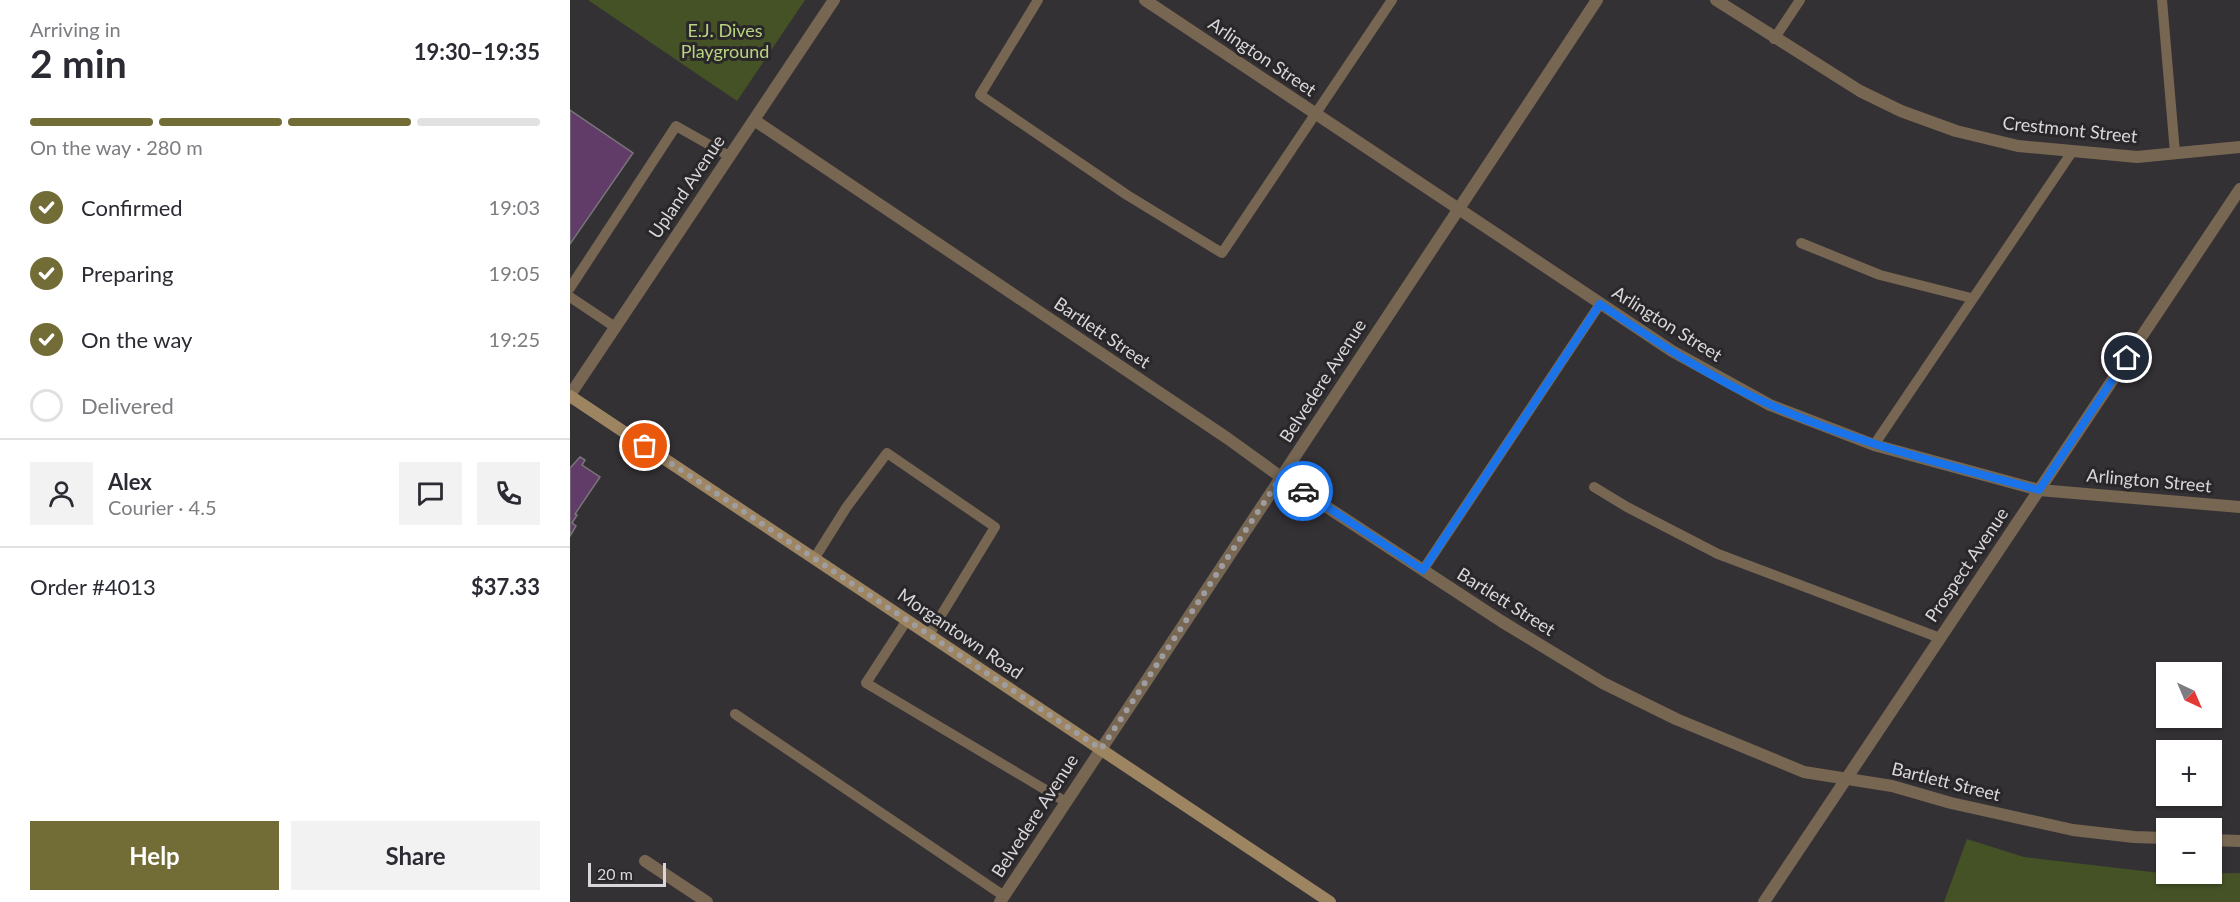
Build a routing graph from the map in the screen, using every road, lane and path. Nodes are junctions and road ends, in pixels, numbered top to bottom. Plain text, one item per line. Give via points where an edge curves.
1 (834, 0) edge
2 (1038, 0) edge
3 (1145, 0) edge
4 (1392, 0) edge
5 (1597, 0) edge
6 (1716, 0) edge
7 (1800, 0) edge
8 (2162, 0) edge
9 (1774, 39) junction
10 (1315, 114) junction
11 (754, 120) junction
12 (2240, 147) edge
13 (2072, 152) junction
14 (2175, 153) junction
15 (729, 156) junction
16 (2240, 189) edge
17 (1458, 210) junction
18 (1801, 243) dead end
19 (570, 288) edge
20 (570, 297) edge
21 (1971, 298) junction
22 (1600, 304) junction
23 (615, 327) junction
24 (570, 395) edge
25 (1874, 445) junction
26 (1281, 477) junction
27 (1594, 487) dead end
28 (2039, 490) junction
29 (2240, 507) edge
30 (814, 559) junction
31 (1423, 570) junction
32 (907, 620) junction
33 (928, 635) junction
34 (1940, 638) junction
35 (735, 714) dead end
36 (1101, 749) junction
37 (1846, 778) junction
38 (1066, 802) junction
39 (2156, 838) edge
40 (2222, 840) edge
41 (2240, 841) edge
42 (645, 861) dead end
43 (1002, 899) edge
44 (707, 902) edge
45 (1330, 902) edge
46 (1764, 902) edge

1 - 11 street, Upland Avenue
2 - 10 lane via 980,95 1222,254
3 - 10 street, Arlington Street
4 - 10 lane
5 - 17 street, Belvedere Avenue
6 - 9 street, Crestmont Street
7 - 9 lane
8 - 14 lane
9 - 13 street, Crestmont Street via 1901,111 1956,131 2018,146
10 - 17 street, Arlington Street
11 - 15 street, Upland Avenue
11 - 26 street, Bartlett Street
12 - 14 street, Crestmont Street
13 - 14 street, Crestmont Street via 2137,157
13 - 21 lane
15 - 19 lane via 676,126
15 - 23 street, Upland Avenue
16 - 28 street, Prospect Avenue
17 - 22 street, Arlington Street
17 - 26 street, Belvedere Avenue
18 - 21 lane via 1880,275
20 - 23 lane
21 - 25 lane
22 - 25 street, Arlington Street via 1679,356 1770,405
22 - 31 lane
23 - 24 street, Upland Avenue
24 - 30 main road, Morgantown Road
25 - 28 street, Arlington Street
26 - 31 street, Bartlett Street
26 - 36 street, Belvedere Avenue
27 - 34 lane via 1718,554
28 - 29 street, Arlington Street
28 - 34 street, Prospect Avenue
30 - 32 main road, Morgantown Road
30 - 33 lane via 887,453 995,527
31 - 37 street, Bartlett Street via 1603,683 1676,719 1804,772
32 - 33 main road, Morgantown Road
32 - 38 lane via 866,683
33 - 36 main road, Morgantown Road
34 - 37 street, Prospect Avenue
35 - 43 lane
36 - 38 street, Belvedere Avenue
36 - 45 main road, Morgantown Road
37 - 39 street, Bartlett Street via 2073,830
37 - 46 street, Prospect Avenue
38 - 43 street, Belvedere Avenue
40 - 41 street
42 - 44 street

